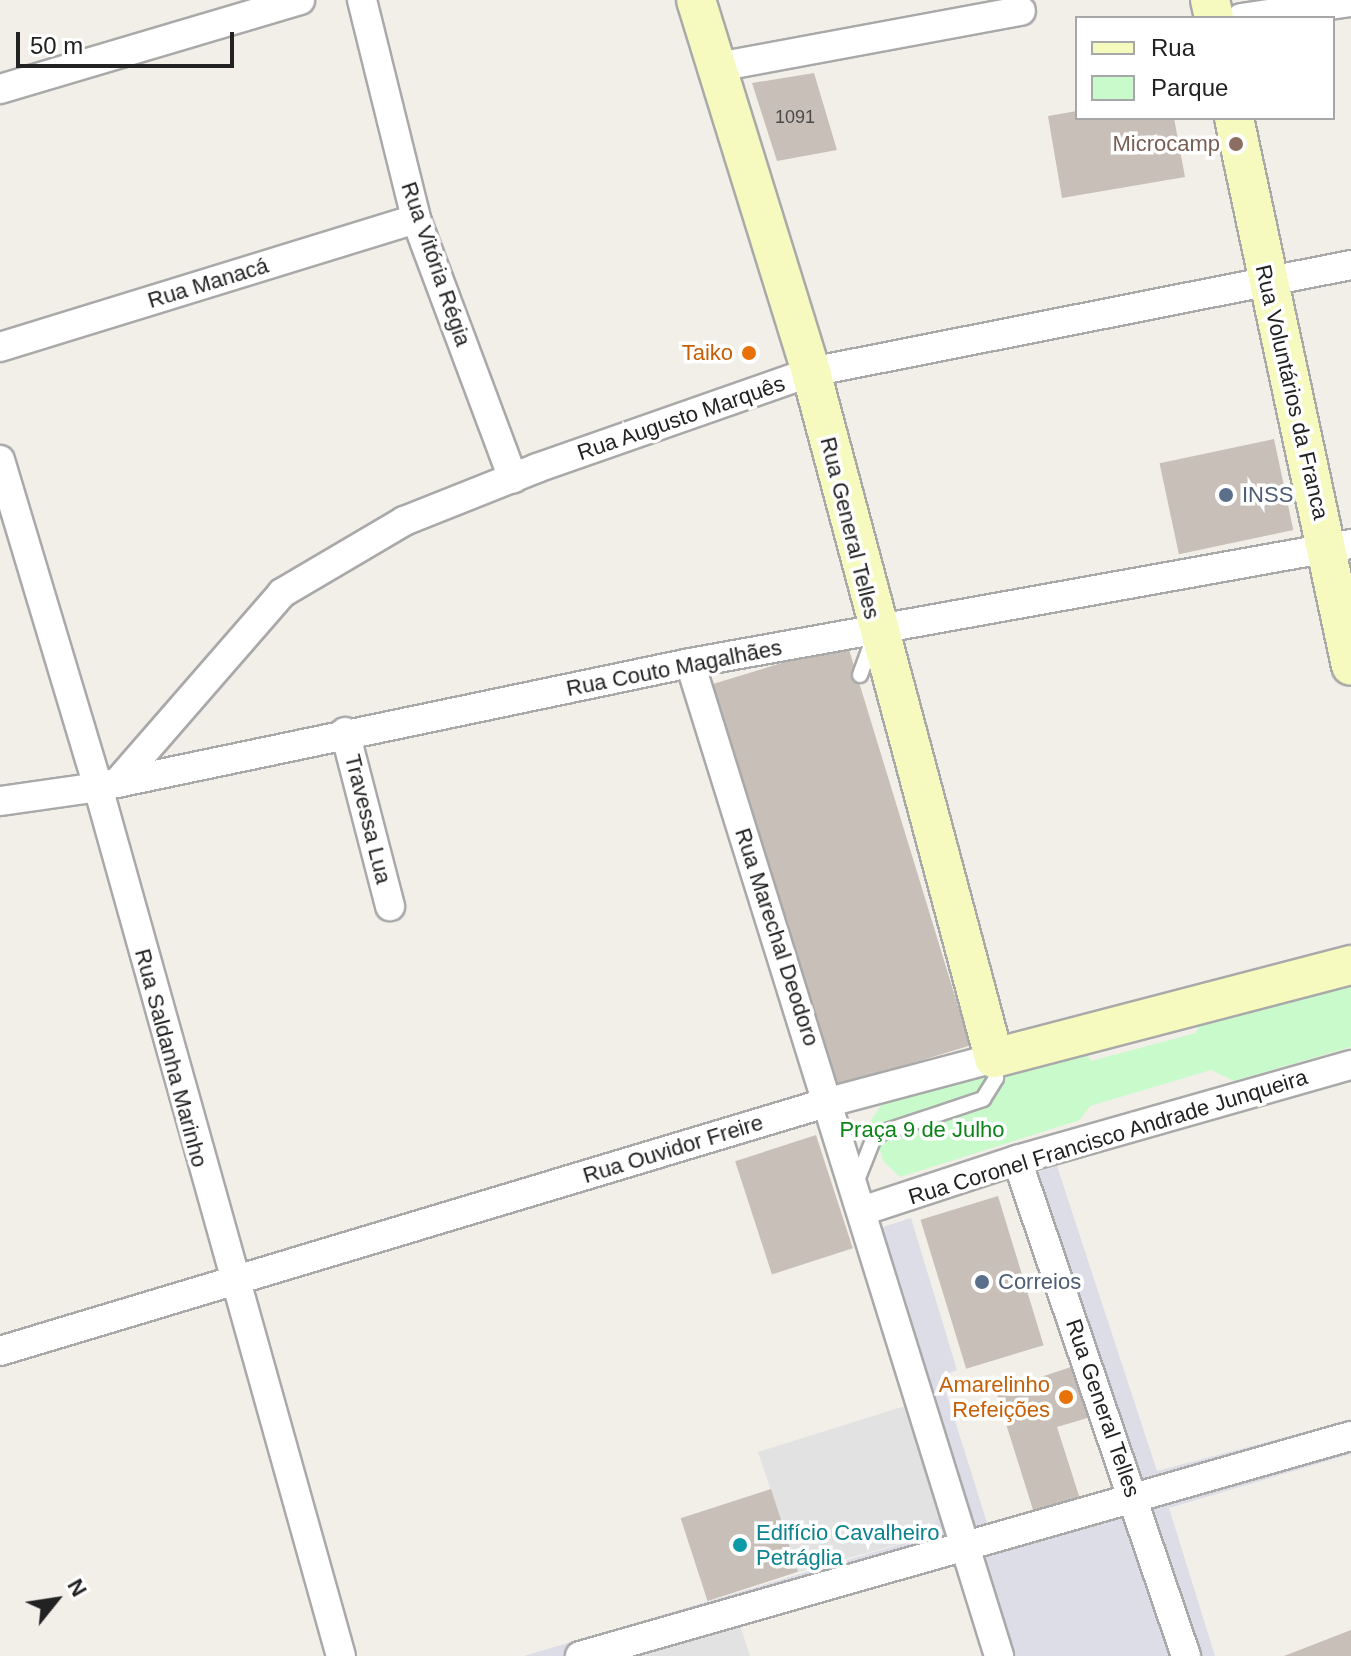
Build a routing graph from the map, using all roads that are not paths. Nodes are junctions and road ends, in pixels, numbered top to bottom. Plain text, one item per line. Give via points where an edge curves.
1 (300, 0) edge
2 (362, 0) edge
3 (696, 0) edge
4 (1351, 2) edge
5 (1021, 11) dead end
6 (1255, 16) edge
7 (718, 67) junction
8 (0, 89) edge
9 (1234, 120) edge
10 (416, 219) junction
11 (1351, 265) edge
12 (1267, 283) junction
13 (0, 347) edge
14 (811, 372) junction
15 (0, 460) edge
16 (513, 478) junction
17 (1339, 546) edge
18 (876, 631) junction
19 (690, 663) junction
20 (1351, 666) edge
21 (860, 675) dead end
22 (345, 732) junction
23 (107, 785) junction
24 (0, 801) edge
25 (390, 906) dead end
26 (1351, 965) edge
27 (994, 1058) junction
28 (1351, 1065) edge
29 (829, 1102) junction
30 (1017, 1160) junction
31 (860, 1197) junction
32 (232, 1282) junction
33 (0, 1351) edge
34 (1351, 1436) edge
35 (1136, 1500) junction
36 (966, 1547) junction
37 (341, 1656) edge
38 (580, 1656) edge
39 (999, 1656) edge
40 (1186, 1656) edge

1 - 8 street
2 - 10 street, Rua Vitória Régia
3 - 7 street, Rua General Telles
4 - 6 street
5 - 7 street
7 - 14 street, Rua General Telles
9 - 12 street, Rua Voluntários da Franca
10 - 13 street, Rua Manacá
10 - 16 street, Rua Vitória Régia
11 - 12 street, Rua Augusto Marquês
12 - 14 street, Rua Augusto Marquês
12 - 17 street, Rua Voluntários da Franca
14 - 16 street, Rua Augusto Marquês
14 - 18 street, Rua General Telles
15 - 23 street, Rua Saldanha Marinho
16 - 23 street, Rua Augusto Marquês via 404,521 282,593
17 - 18 street, Rua Couto Magalhães
17 - 20 street, Rua Voluntários da Franca
18 - 19 street, Rua Couto Magalhães
18 - 21 lane
18 - 27 street, Rua General Telles
19 - 22 street, Rua Couto Magalhães
19 - 29 street, Rua Marechal Deodoro
22 - 23 street, Rua Couto Magalhães
22 - 25 street, Travessa Lua
23 - 24 street, Rua Couto Magalhães
23 - 32 street, Rua Saldanha Marinho
26 - 27 street, Rua Ouvidor Freire
27 - 29 street, Rua Ouvidor Freire via 942,1065
27 - 31 lane via 996,1078 983,1099 875,1135
28 - 30 street, Rua Coronel Francisco Andrade Junqueira
29 - 31 street, Rua Marechal Deodoro
29 - 32 street, Rua Ouvidor Freire
30 - 31 street, Rua Coronel Francisco Andrade Junqueira
30 - 35 street, Rua General Telles
31 - 36 street, Rua Marechal Deodoro
32 - 33 street, Rua Ouvidor Freire
32 - 37 street, Rua Saldanha Marinho
34 - 35 street
35 - 36 street
35 - 40 street, Rua General Telles
36 - 38 street
36 - 39 street, Rua Marechal Deodoro

